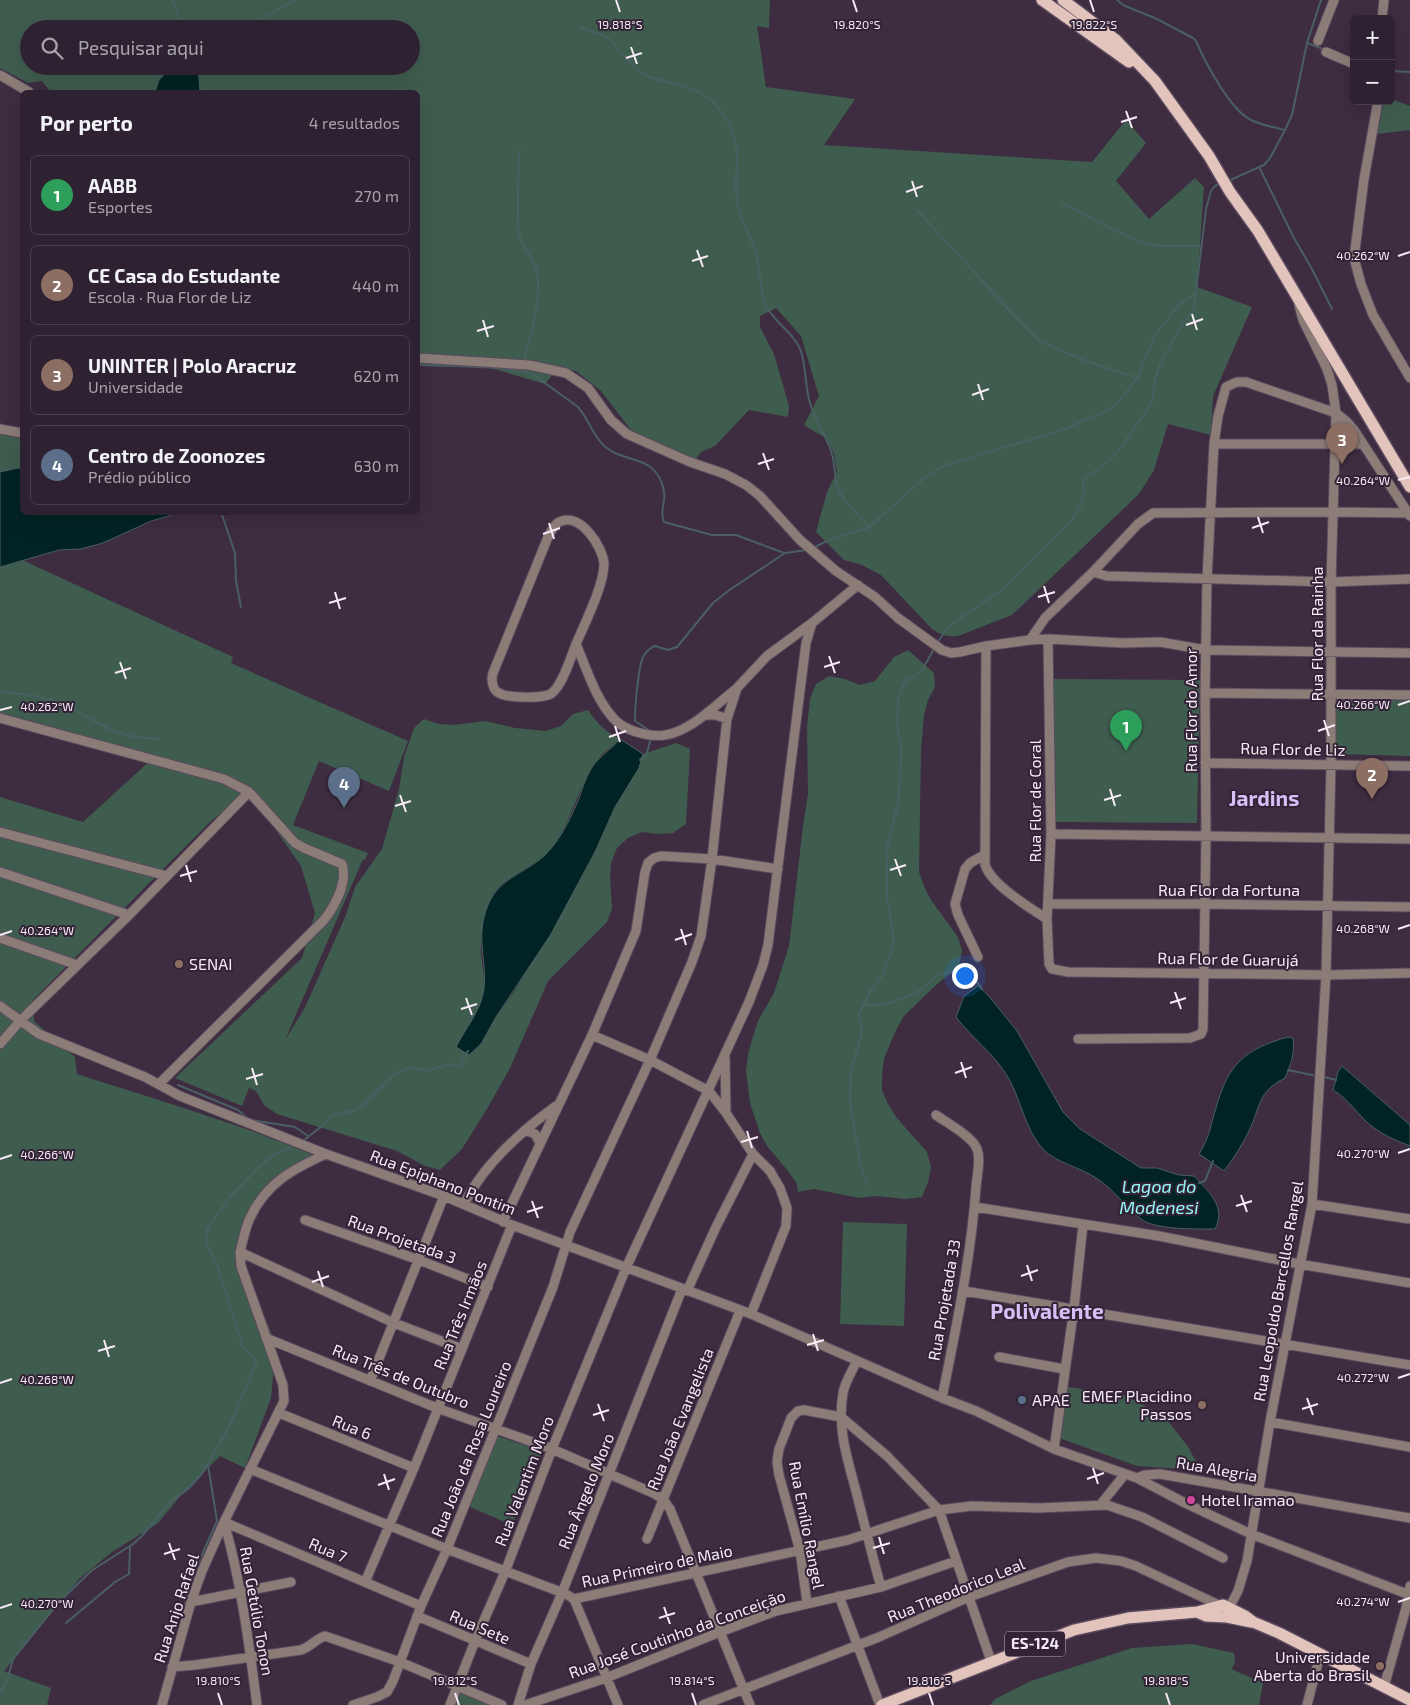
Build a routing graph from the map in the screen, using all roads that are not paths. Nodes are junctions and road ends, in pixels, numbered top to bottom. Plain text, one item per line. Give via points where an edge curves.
1 (1042, 0) edge
2 (1063, 0) edge
3 (1334, 0) edge
4 (1384, 0) edge
5 (1382, 15) edge
6 (1318, 41) dead end
7 (1326, 52) dead end
8 (1350, 62) edge
9 (0, 75) edge
10 (1154, 81) junction
11 (26, 90) edge
12 (1377, 105) edge
13 (1299, 300) junction
14 (420, 358) edge
15 (1410, 378) edge
16 (1336, 413) junction
17 (0, 429) edge
18 (20, 433) edge
19 (1334, 443) junction
20 (1214, 444) junction
21 (1363, 444) junction
22 (1410, 486) edge
23 (1209, 512) junction
24 (1333, 512) junction
25 (1409, 514) edge
26 (1093, 572) junction
27 (1207, 579) junction
28 (1410, 579) edge
29 (1331, 582) junction
30 (858, 586) junction
31 (812, 623) junction
32 (1048, 639) junction
33 (1030, 640) junction
34 (576, 644) junction
35 (986, 646) junction
36 (1206, 650) junction
37 (1331, 651) junction
38 (1410, 653) edge
39 (737, 688) junction
40 (1205, 693) junction
41 (1331, 694) junction
42 (1410, 695) edge
43 (706, 715) junction
44 (0, 718) edge
45 (727, 719) junction
46 (1205, 763) junction
47 (1331, 764) junction
48 (1410, 766) edge
49 (248, 792) junction
50 (0, 832) edge
51 (1051, 834) junction
52 (1206, 836) junction
53 (1329, 838) junction
54 (1410, 839) edge
55 (984, 856) junction
56 (712, 859) junction
57 (778, 869) junction
58 (0, 872) edge
59 (167, 876) junction
60 (1049, 904) junction
61 (1204, 904) junction
62 (1328, 905) junction
63 (1410, 907) edge
64 (129, 915) junction
65 (1047, 919) junction
66 (0, 938) edge
67 (978, 956) dead end
68 (1049, 964) joint
69 (77, 965) junction
70 (1205, 973) junction
71 (1410, 973) edge
72 (1326, 975) junction
73 (0, 1006) edge
74 (20, 1021) junction
75 (592, 1035) junction
76 (1078, 1039) dead end
77 (0, 1044) edge
78 (724, 1056) junction
79 (650, 1060) junction
80 (159, 1084) junction
81 (709, 1091) junction
82 (558, 1104) junction
83 (726, 1113) junction
84 (936, 1115) dead end
85 (525, 1130) junction
86 (540, 1143) junction
87 (326, 1154) junction
88 (752, 1154) junction
89 (444, 1196) junction
90 (464, 1204) junction
91 (1312, 1204) junction
92 (974, 1207) junction
93 (1410, 1219) edge
94 (305, 1220) dead end
95 (508, 1223) junction
96 (1083, 1225) junction
97 (566, 1246) junction
98 (240, 1252) junction
99 (419, 1260) junction
100 (1299, 1264) junction
101 (626, 1268) junction
102 (1410, 1283) edge
103 (488, 1287) junction
104 (685, 1290) junction
105 (964, 1291) junction
106 (1074, 1308) junction
107 (740, 1311) junction
108 (751, 1314) junction
109 (394, 1324) junction
110 (266, 1338) junction
111 (1285, 1343) junction
112 (462, 1349) junction
113 (999, 1357) dead end
114 (857, 1361) junction
115 (1410, 1364) edge
116 (1064, 1370) junction
117 (370, 1381) junction
118 (942, 1398) junction
119 (437, 1408) junction
120 (279, 1413) junction
121 (841, 1418) junction
122 (1270, 1422) junction
123 (496, 1429) junction
124 (1410, 1447) edge
125 (552, 1449) junction
126 (1054, 1449) junction
127 (414, 1468) junction
128 (250, 1469) junction
129 (609, 1474) junction
130 (1124, 1474) junction
131 (1138, 1478) junction
132 (1259, 1492) junction
133 (663, 1500) junction
134 (1101, 1504) junction
135 (939, 1510) junction
136 (1410, 1518) edge
137 (224, 1522) junction
138 (388, 1526) junction
139 (866, 1535) junction
140 (1251, 1538) junction
141 (647, 1539) dead end
142 (447, 1549) junction
143 (800, 1551) junction
144 (1223, 1558) dead end
145 (956, 1561) junction
146 (505, 1572) junction
147 (696, 1572) junction
148 (291, 1582) dead end
149 (365, 1582) junction
150 (881, 1587) junction
151 (1410, 1592) edge
152 (239, 1593) junction
153 (562, 1593) junction
154 (839, 1596) junction
155 (969, 1597) junction
156 (574, 1599) junction
157 (191, 1602) junction
158 (807, 1603) junction
159 (421, 1606) junction
160 (1225, 1609) junction
161 (417, 1616) junction
162 (720, 1632) junction
163 (475, 1642) junction
164 (857, 1645) junction
165 (1320, 1655) junction
166 (250, 1658) junction
167 (991, 1661) junction
168 (400, 1662) junction
169 (531, 1664) junction
170 (172, 1667) junction
171 (606, 1678) junction
172 (458, 1686) junction
173 (1384, 1687) junction
174 (744, 1690) junction
175 (1410, 1700) edge
176 (529, 1704) edge
177 (162, 1705) edge
178 (257, 1705) edge
179 (354, 1705) edge
180 (450, 1705) edge
181 (502, 1705) edge
182 (518, 1705) edge
183 (618, 1705) edge
184 (703, 1705) edge
185 (750, 1705) edge
186 (881, 1705) edge
187 (1307, 1705) edge

1 - 10 main road
2 - 10 main road via 1116,40
3 - 6 street
4 - 5 street
7 - 8 street
9 - 11 street
10 - 13 main road via 1209,156
12 - 15 street via 1354,258 1373,315
13 - 16 street, Rua Flor da Rainha via 1298,308 1327,369
13 - 22 main road
14 - 30 street via 529,365 566,373 588,388 611,420 627,434 746,485 800,540
16 - 19 street, Rua Flor da Rainha
16 - 20 street, Rua Flor do Amor via 1246,382 1237,382 1226,387
16 - 21 street
17 - 18 street
19 - 20 street
19 - 21 street
19 - 24 street, Rua Flor da Rainha
20 - 23 street, Rua Flor do Amor
21 - 25 street
23 - 24 street
23 - 26 street via 1153,513 1138,524
23 - 27 street, Rua Flor do Amor
24 - 25 street
24 - 29 street, Rua Flor da Rainha
26 - 27 street via 1107,576
26 - 33 street via 1045,618
27 - 29 street
27 - 36 street, Rua Flor do Amor
28 - 29 street
29 - 37 street, Rua Flor da Rainha
30 - 31 street
30 - 35 street via 942,650 951,653
31 - 39 street via 767,656
31 - 57 street, Rua Valentim Moro via 806,643
32 - 33 street
32 - 36 street via 1160,642
32 - 51 street, Rua Flor de Coral
33 - 35 street
34 - 34 street via 552,694 532,698 500,694 494,690 491,677 548,536 559,522 565,520 577,522 588,530 603,557 604,566
34 - 43 street via 605,708 618,723 657,737 668,736
35 - 55 street
36 - 37 street
36 - 40 street, Rua Flor do Amor
37 - 38 street
37 - 41 street, Rua Flor da Rainha
39 - 43 street
39 - 45 street, Rua João da Rosa Loureiro
40 - 41 street
40 - 46 street, Rua Flor do Amor
41 - 42 street
41 - 47 street, Rua Flor da Rainha
43 - 45 street
44 - 49 street via 224,779
45 - 56 street, Rua João da Rosa Loureiro
46 - 47 street, Rua Flor de Liz
46 - 52 street, Rua Flor do Amor
47 - 48 street, Rua Flor de Liz
47 - 53 street, Rua Flor da Rainha
49 - 59 street
49 - 80 street via 295,843 342,864 343,877 336,903 324,920
50 - 59 street
51 - 52 street
51 - 60 street, Rua Flor de Coral
52 - 53 street
52 - 61 street, Rua Flor do Amor
53 - 54 street
53 - 62 street, Rua Flor da Rainha
55 - 65 street via 986,870 991,877
55 - 67 street via 965,869 955,904
56 - 57 street
56 - 75 street, Rua Três Irmãos via 661,856 648,863 636,931
56 - 79 street, Rua João da Rosa Loureiro via 701,936
57 - 78 street, Rua Valentim Moro via 763,965
58 - 64 street
59 - 64 street
60 - 61 street, Rua Flor da Fortuna
60 - 65 street, Rua Flor de Coral
61 - 62 street, Rua Flor da Fortuna
61 - 70 street, Rua Flor do Amor
62 - 63 street, Rua Flor da Fortuna
62 - 72 street, Rua Flor da Rainha
64 - 69 street
65 - 68 street, Rua Flor de Coral
66 - 69 street
68 - 70 street, Rua Flor de Guarujá via 1052,969 1068,972
69 - 74 street
70 - 72 street, Rua Flor de Guarujá
70 - 76 street, Rua Flor do Amor via 1201,1034 1190,1038
71 - 72 street, Rua Flor de Guarujá
72 - 91 street, Rua Leopoldo Barcellos Rangel
73 - 74 street, Rua Epiphano Pontim
74 - 77 street
74 - 80 street, Rua Epiphano Pontim via 47,1037
75 - 79 street
75 - 82 street, Rua Três Irmãos
78 - 81 street, Rua Valentim Moro
78 - 83 street
79 - 81 street
79 - 97 street, Rua João da Rosa Loureiro via 576,1217
80 - 87 street, Rua Epiphano Pontim via 180,1096
81 - 83 street
81 - 101 street, Rua Valentim Moro
82 - 85 street
82 - 86 street, Rua Três Irmãos
83 - 88 street
84 - 92 street, Rua Projetada 33 via 976,1147 978,1163
85 - 86 street via 535,1134
85 - 90 street via 480,1176
86 - 95 street, Rua Três Irmãos
87 - 89 street, Rua Epiphano Pontim
87 - 98 street via 274,1183 264,1194 249,1219
88 - 104 street, Rua Ângelo Moro
88 - 108 street via 770,1171 780,1188 787,1216 786,1226
89 - 90 street, Rua Epiphano Pontim
89 - 99 street
90 - 95 street, Rua Epiphano Pontim
91 - 93 street
91 - 100 street, Rua Leopoldo Barcellos Rangel
92 - 96 street
92 - 105 street, Rua Projetada 33
94 - 99 street, Rua Projetada 3
95 - 97 street, Rua Epiphano Pontim
95 - 103 street, Rua Três Irmãos
96 - 100 street via 1159,1236
96 - 106 street
97 - 101 street, Rua Epiphano Pontim
97 - 123 street, Rua João da Rosa Loureiro via 553,1288
98 - 109 street
98 - 110 street, Rua Anjo Rafael via 241,1266
99 - 103 street, Rua Projetada 3
99 - 109 street
100 - 102 street
100 - 111 street, Rua Leopoldo Barcellos Rangel
101 - 104 street, Rua Epiphano Pontim
101 - 125 street, Rua Valentim Moro
103 - 112 street, Rua Três Irmãos
104 - 107 street, Rua Epiphano Pontim
104 - 129 street, Rua Ângelo Moro
105 - 106 street
105 - 118 street, Rua Projetada 33
106 - 111 street
106 - 116 street
107 - 108 street, Rua Epiphano Pontim
107 - 133 street, Rua João Evangelista
108 - 114 street, Rua Epiphano Pontim
109 - 112 street
109 - 117 street
110 - 117 street, Rua Três de Outubro
110 - 120 street, Rua Anjo Rafael via 284,1391
111 - 115 street
111 - 122 street, Rua Leopoldo Barcellos Rangel
112 - 119 street, Rua Três Irmãos
113 - 116 street
114 - 118 street, Rua Epiphano Pontim
114 - 121 street via 846,1382
116 - 126 street
117 - 119 street, Rua Três de Outubro
118 - 126 street, Rua Epiphano Pontim
119 - 123 street, Rua Três de Outubro
119 - 127 street, Rua Três Irmãos
120 - 127 street, Rua 6
120 - 128 street, Rua Anjo Rafael
121 - 135 street via 888,1456
121 - 139 street via 846,1457
121 - 143 street, Rua Emílio Rangel via 798,1411 791,1418 779,1449 779,1475
122 - 124 street
122 - 132 street, Rua Leopoldo Barcellos Rangel
123 - 125 street, Rua Três de Outubro
123 - 142 street, Rua João da Rosa Loureiro
125 - 129 street, Rua Três de Outubro
125 - 146 street, Rua Valentim Moro
126 - 130 street, Rua Epiphano Pontim
127 - 138 street, Rua Três Irmãos
128 - 137 street, Rua Anjo Rafael
128 - 138 street, Rua Primeiro de Maio
129 - 133 street, Rua Três de Outubro
129 - 153 street, Rua Ângelo Moro
130 - 131 street, Rua Epiphano Pontim
130 - 134 street
131 - 132 street, Rua Alegria via 1160,1474
131 - 140 street
132 - 136 street, Rua Alegria
132 - 140 street, Rua Leopoldo Barcellos Rangel
133 - 141 street, Rua João Evangelista
133 - 147 street via 670,1509
134 - 135 street, Rua Primeiro de Maio via 1038,1508 972,1506
134 - 144 street, Rua Primeiro de Maio via 1142,1516
135 - 139 street, Rua Primeiro de Maio
135 - 145 street
137 - 149 street, Rua 7
137 - 152 street, Rua Getúlio Tonon
137 - 157 street, Rua Anjo Rafael
138 - 142 street, Rua Primeiro de Maio
138 - 149 street, Rua Três Irmãos
139 - 143 street, Rua Primeiro de Maio
139 - 150 street
140 - 151 street
140 - 160 street, Rua Leopoldo Barcellos Rangel via 1241,1582
142 - 146 street, Rua Primeiro de Maio
142 - 159 street, Rua João da Rosa Loureiro
143 - 147 street, Rua Primeiro de Maio
143 - 158 street, Rua Emílio Rangel
145 - 150 street, Rua José Coutinho da Conceição
145 - 155 street
146 - 153 street, Rua Primeiro de Maio
146 - 163 street, Rua Valentim Moro
147 - 156 street, Rua Primeiro de Maio
147 - 162 street
148 - 152 street
149 - 159 street, Rua 7
150 - 154 street, Rua José Coutinho da Conceição
151 - 173 street
152 - 157 street
152 - 166 street, Rua Getúlio Tonon
153 - 156 street, Rua Primeiro de Maio
153 - 169 street, Rua Ângelo Moro
154 - 158 street, Rua José Coutinho da Conceição
154 - 164 street
155 - 160 street, Rua Theodorico Leal via 1068,1562 1096,1558 1136,1566
155 - 164 street, Rua Theodorico Leal
155 - 167 street
156 - 171 street
157 - 170 street, Rua Anjo Rafael
158 - 162 street, Rua José Coutinho da Conceição
159 - 161 street, Rua João da Rosa Loureiro
160 - 165 main road, ES-124
160 - 167 main road, ES-124 via 1206,1616 1197,1612 1128,1618 1087,1626
161 - 163 street, Rua Sete
161 - 168 street, Rua João da Rosa Loureiro
162 - 171 street, Rua José Coutinho da Conceição
162 - 174 street
163 - 169 street, Rua Sete
163 - 172 street, Rua Valentim Moro
164 - 174 street, Rua Theodorico Leal
164 - 186 street
165 - 173 main road, ES-124
165 - 187 street
166 - 168 street via 300,1650 325,1636
166 - 170 street
166 - 178 street, Rua Getúlio Tonon
167 - 186 main road, ES-124
168 - 172 street
168 - 179 street, Rua João da Rosa Loureiro via 387,1692
169 - 182 street, Rua Ângelo Moro
170 - 177 street, Rua Anjo Rafael
171 - 176 street, Rua José Coutinho da Conceição
171 - 183 street
172 - 180 street, Rua Valentim Moro
172 - 181 street
173 - 175 main road, ES-124
174 - 184 street, Rua Theodorico Leal
174 - 185 street

